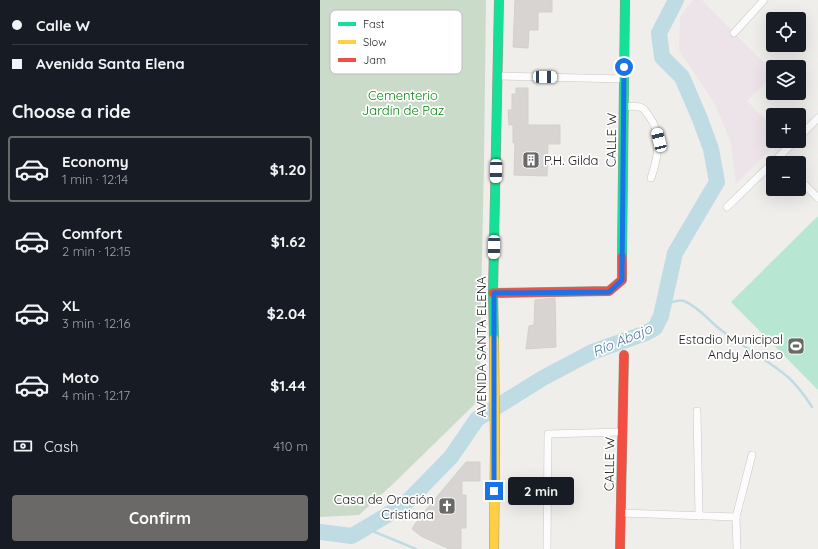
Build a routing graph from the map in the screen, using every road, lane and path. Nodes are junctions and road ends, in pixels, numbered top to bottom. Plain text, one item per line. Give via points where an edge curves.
1 (499, 0) edge
2 (625, 0) edge
3 (764, 0) edge
4 (734, 33) dead end
5 (498, 76) junction
6 (624, 79) junction
7 (624, 107) junction
8 (818, 118) edge
9 (806, 130) edge
10 (789, 148) edge
11 (783, 156) edge
12 (766, 172) edge
13 (651, 178) dead end
14 (806, 186) edge
15 (818, 198) edge
16 (727, 207) dead end
17 (494, 293) junction
18 (624, 355) dead end
19 (697, 411) dead end
20 (622, 432) junction
21 (752, 455) dead end
22 (621, 513) junction
23 (699, 516) junction
24 (736, 517) junction
25 (494, 549) edge
26 (547, 549) edge
27 (620, 549) edge
28 (737, 549) edge

1 - 5 street, AVENIDA SANTA ELENA
2 - 6 street, CALLE W
3 - 4 street
5 - 6 street
5 - 17 street, AVENIDA SANTA ELENA
6 - 7 street, CALLE W
7 - 13 street via 641,107 654,123 659,140 656,164
7 - 17 street, CALLE W via 622,280 609,292
8 - 9 street
10 - 11 street
12 - 16 street
14 - 15 street
17 - 25 street, AVENIDA SANTA ELENA
18 - 20 street, CALLE W
19 - 23 street
20 - 22 street, CALLE W
20 - 26 street via 548,434
21 - 24 street
22 - 23 street
22 - 27 street, CALLE W
23 - 24 street
24 - 28 street

